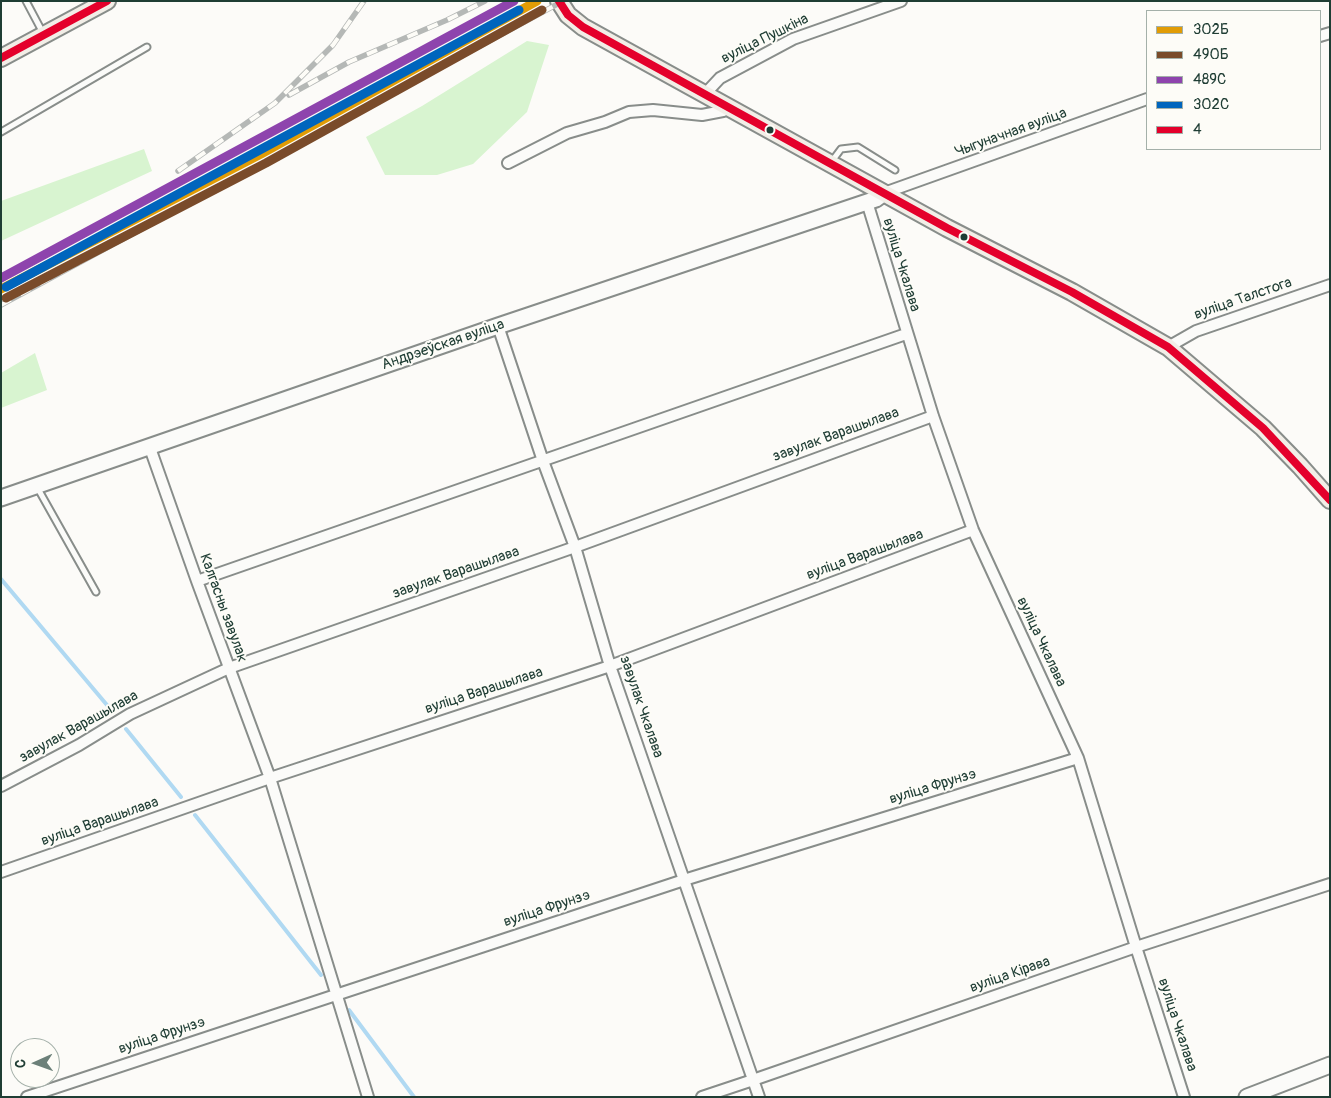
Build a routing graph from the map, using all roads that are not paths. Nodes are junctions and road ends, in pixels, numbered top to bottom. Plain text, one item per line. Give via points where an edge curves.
1 (26, 1) edge
2 (106, 1) edge
3 (559, 1) edge
4 (901, 1) edge
5 (44, 35) junction
6 (148, 47) dead end
7 (1, 58) edge
8 (705, 94) junction
9 (1146, 99) edge
10 (728, 107) junction
11 (1, 132) edge
12 (508, 163) dead end
13 (831, 164) junction
14 (895, 170) dead end
15 (884, 193) junction
16 (867, 202) junction
17 (1330, 285) edge
18 (498, 326) junction
19 (906, 334) junction
20 (1168, 347) junction
21 (933, 416) junction
22 (150, 448) junction
23 (543, 461) junction
24 (37, 486) junction
25 (1, 498) edge
26 (1330, 500) edge
27 (973, 530) junction
28 (575, 547) junction
29 (197, 582) junction
30 (96, 592) dead end
31 (610, 666) junction
32 (229, 668) junction
33 (1078, 758) junction
34 (270, 778) junction
35 (1, 786) edge
36 (1, 872) edge
37 (684, 880) junction
38 (1330, 884) edge
39 (1136, 947) junction
40 (336, 995) junction
41 (1330, 1065) edge
42 (753, 1080) junction
43 (27, 1097) edge
44 (368, 1097) edge
45 (702, 1097) edge
46 (759, 1097) edge
47 (1184, 1097) edge
48 (1247, 1097) edge

1 - 5 lane
2 - 5 main road
3 - 8 main road via 568,15 583,27
4 - 8 street, вуліца Пушкіна via 793,39 720,78
5 - 7 main road
6 - 11 lane
8 - 10 main road
9 - 15 street, Чыгуначная вуліца
10 - 12 street via 702,115 653,110 630,112 567,133
10 - 13 main road
13 - 14 lane via 841,149 858,147
13 - 15 main road
15 - 16 main road, Андрэеўская вуліца
15 - 20 main road via 1072,292
16 - 18 main road, Андрэеўская вуліца
16 - 19 street, вуліца Чкалава
17 - 20 street, вуліца Талстога via 1196,330
18 - 22 main road, Андрэеўская вуліца
18 - 23 street, завулак Чкалава
19 - 21 street, вуліца Чкалава
19 - 23 street
20 - 26 main road via 1263,428
21 - 27 street, вуліца Чкалава
21 - 28 street, завулак Варашылава
22 - 24 main road, Андрэеўская вуліца
22 - 29 street, Калгасны завулак
23 - 28 street, завулак Чкалава
23 - 29 street
24 - 25 main road, Андрэеўская вуліца
24 - 30 lane
27 - 31 street, вуліца Варашылава
27 - 33 street, вуліца Чкалава
28 - 31 street, завулак Чкалава
28 - 32 street, завулак Варашылава
29 - 32 street, Калгасны завулак
31 - 34 street, вуліца Варашылава
31 - 37 street, завулак Чкалава
32 - 34 street, Калгасны завулак
32 - 35 street, завулак Варашылава via 130,714
33 - 37 street, вуліца Фрунзэ
33 - 39 street, вуліца Чкалава
34 - 36 street, вуліца Варашылава
34 - 40 street, Калгасны завулак
37 - 40 street, вуліца Фрунзэ
37 - 42 street, завулак Чкалава
38 - 39 street, вуліца Кірава
39 - 42 street, вуліца Кірава
39 - 47 street, вуліца Чкалава
40 - 43 street, вуліца Фрунзэ
40 - 44 street, Калгасны завулак
41 - 48 main road
42 - 45 street, вуліца Кірава
42 - 46 street, завулак Чкалава

